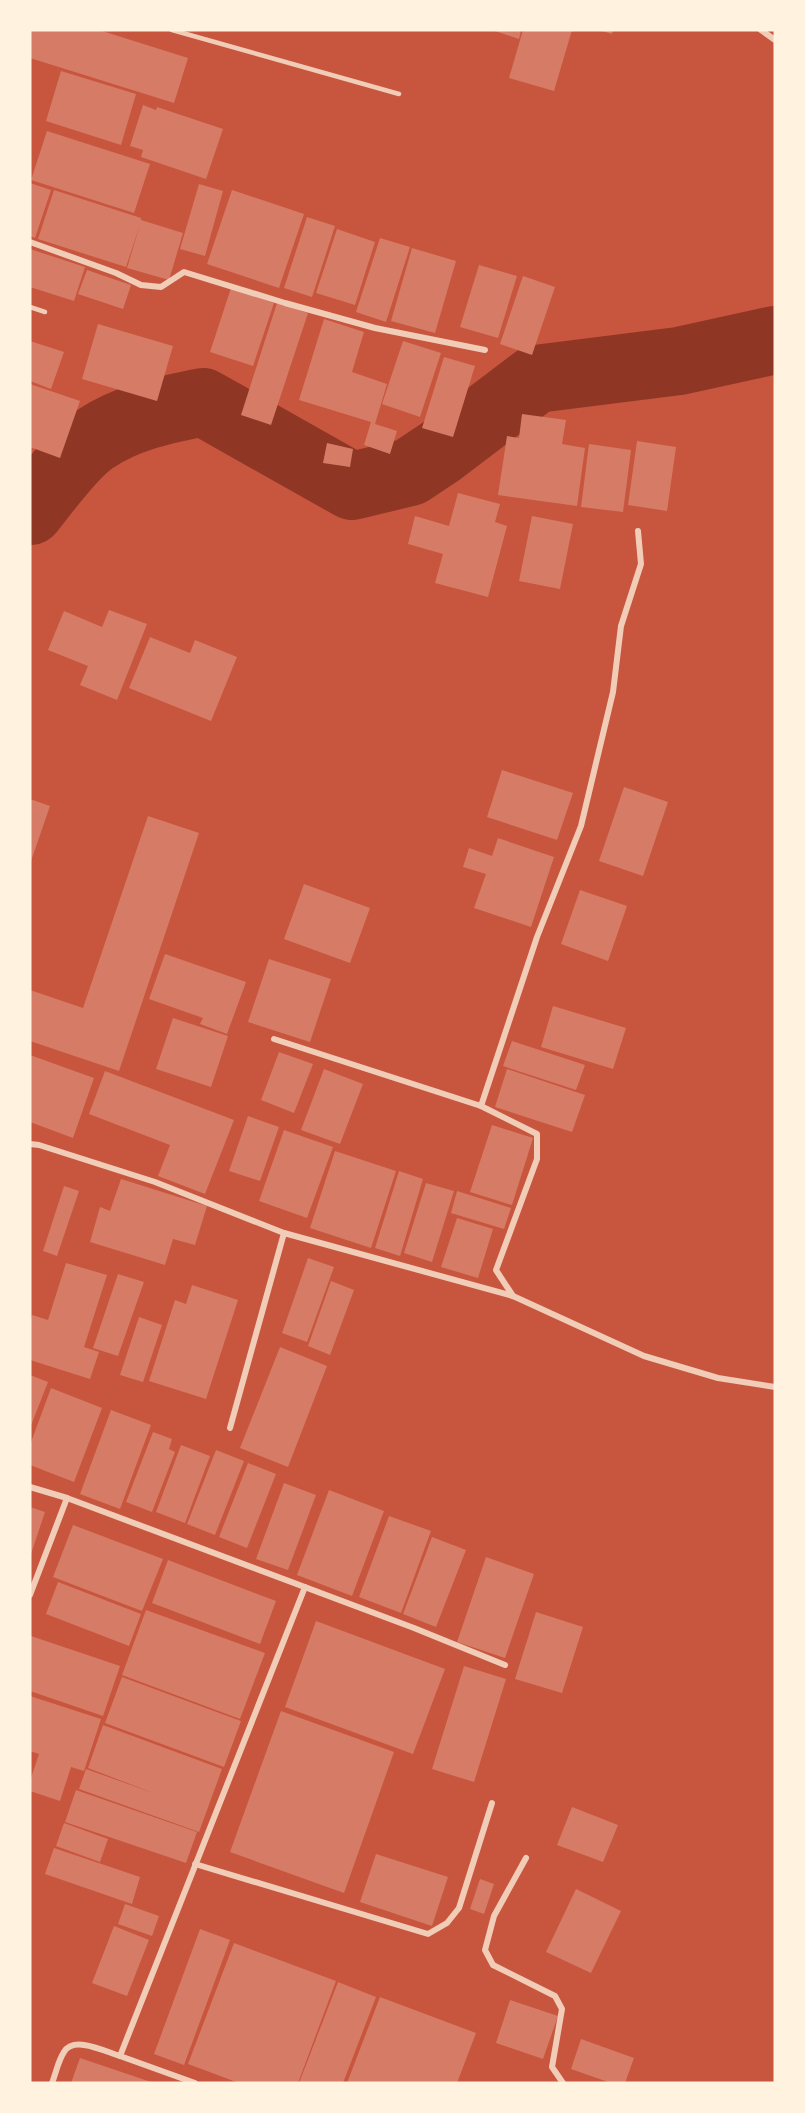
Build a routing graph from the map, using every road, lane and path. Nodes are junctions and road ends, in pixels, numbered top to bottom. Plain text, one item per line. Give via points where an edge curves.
1 (172, 30) edge
2 (761, 30) edge
3 (775, 40) edge
4 (399, 94) dead end
5 (30, 242) edge
6 (30, 307) edge
7 (45, 312) dead end
8 (485, 350) dead end
9 (638, 531) dead end
10 (274, 1039) dead end
11 (481, 1106) junction
12 (30, 1144) edge
13 (284, 1233) junction
14 (513, 1296) junction
15 (775, 1387) edge
16 (230, 1428) dead end
17 (30, 1487) edge
18 (67, 1498) junction
19 (304, 1587) junction
20 (30, 1595) edge
21 (505, 1665) dead end
22 (492, 1803) dead end
23 (526, 1858) dead end
24 (195, 1864) junction
25 (120, 2056) junction
26 (52, 2083) edge
27 (195, 2083) edge
28 (563, 2083) edge

1 - 4 lane
2 - 3 street
5 - 8 street via 141,285 161,287 184,272 375,328
6 - 7 lane
9 - 11 street via 641,564 621,626 613,692 581,826 537,937
10 - 11 street
11 - 14 street via 537,1134 537,1159 496,1270
12 - 13 street via 155,1182
13 - 14 street
13 - 16 street
14 - 15 street via 645,1356 718,1378
17 - 18 street
18 - 19 street
18 - 20 street
19 - 21 street
19 - 24 street
22 - 24 street via 459,1908 447,1923 428,1934
23 - 28 street via 494,1916 485,1950 493,1965 555,1996 562,2009 552,2067
24 - 25 street
25 - 26 street via 83,2044 71,2045 64,2051
25 - 27 street

